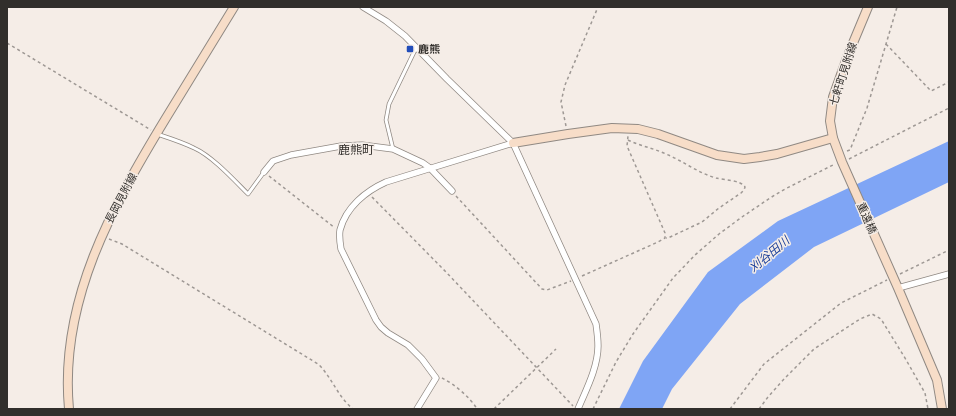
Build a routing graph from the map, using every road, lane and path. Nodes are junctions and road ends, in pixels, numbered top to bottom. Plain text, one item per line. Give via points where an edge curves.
1 (234, 7) edge
2 (363, 7) edge
3 (598, 7) edge
4 (868, 7) edge
5 (897, 7) edge
6 (7, 43) edge
7 (886, 44) junction
8 (416, 48) junction
9 (949, 82) edge
10 (949, 108) edge
11 (629, 129) junction
12 (156, 134) junction
13 (568, 134) junction
14 (833, 138) junction
15 (628, 140) junction
16 (513, 143) junction
17 (393, 149) junction
18 (844, 152) dead end
19 (845, 163) junction
20 (835, 164) dead end
21 (430, 168) junction
22 (264, 172) junction
23 (452, 191) joint
24 (367, 192) junction
25 (340, 231) junction
26 (102, 235) junction
27 (665, 238) junction
28 (949, 250) edge
29 (891, 274) junction
30 (949, 274) edge
31 (575, 279) junction
32 (898, 288) junction
33 (556, 348) dead end
34 (536, 368) junction
35 (436, 378) junction
36 (69, 409) edge
37 (353, 409) edge
38 (417, 409) edge
39 (477, 409) edge
40 (494, 409) edge
41 (577, 409) edge
42 (593, 409) edge
43 (730, 409) edge
44 (759, 409) edge
45 (928, 409) edge
46 (942, 409) edge

1 - 12 main road, 長岡見附線
2 - 8 street via 386,21
3 - 13 path via 565,85 561,102
4 - 14 main road, 七軒町見附線 via 833,96 830,121
5 - 7 path
6 - 12 path
7 - 9 path via 931,92
7 - 18 path via 867,108 850,150
8 - 16 street
8 - 17 lane via 389,104 386,120
10 - 19 path
11 - 13 main road via 612,128
11 - 14 main road via 658,134 716,155 744,158 760,158
11 - 15 path
12 - 22 lane via 201,151 248,194
12 - 26 main road, 長岡見附線
13 - 16 main road
14 - 19 main road, 七軒町見附線 via 835,147
15 - 27 path via 627,146
15 - 27 path via 666,154 702,173 740,182 745,187 741,193 702,222
16 - 21 street
16 - 31 street
17 - 21 street
17 - 22 street via 362,145 341,146 280,158 273,161
19 - 29 main road, 重遠橋
20 - 42 path via 770,198 719,234 695,255 673,278 633,334
21 - 23 street
21 - 24 street via 386,182
22 - 25 path
23 - 31 path via 542,289 547,290
24 - 25 street via 348,213
24 - 34 path
25 - 35 street via 341,249 376,320 388,333 408,345
26 - 36 main road, 長岡見附線 via 85,278 74,324 69,358
26 - 37 path via 122,244 318,364 346,404
27 - 31 path
28 - 29 path
29 - 32 main road
29 - 43 path via 841,303 764,364
30 - 32 street
31 - 41 street via 596,324 598,337 594,370
32 - 46 main road via 937,380
33 - 34 path
34 - 40 path
34 - 41 path
35 - 38 street
35 - 39 path via 447,380 467,396
44 - 45 path via 814,349 872,314 881,319 905,358 925,393

